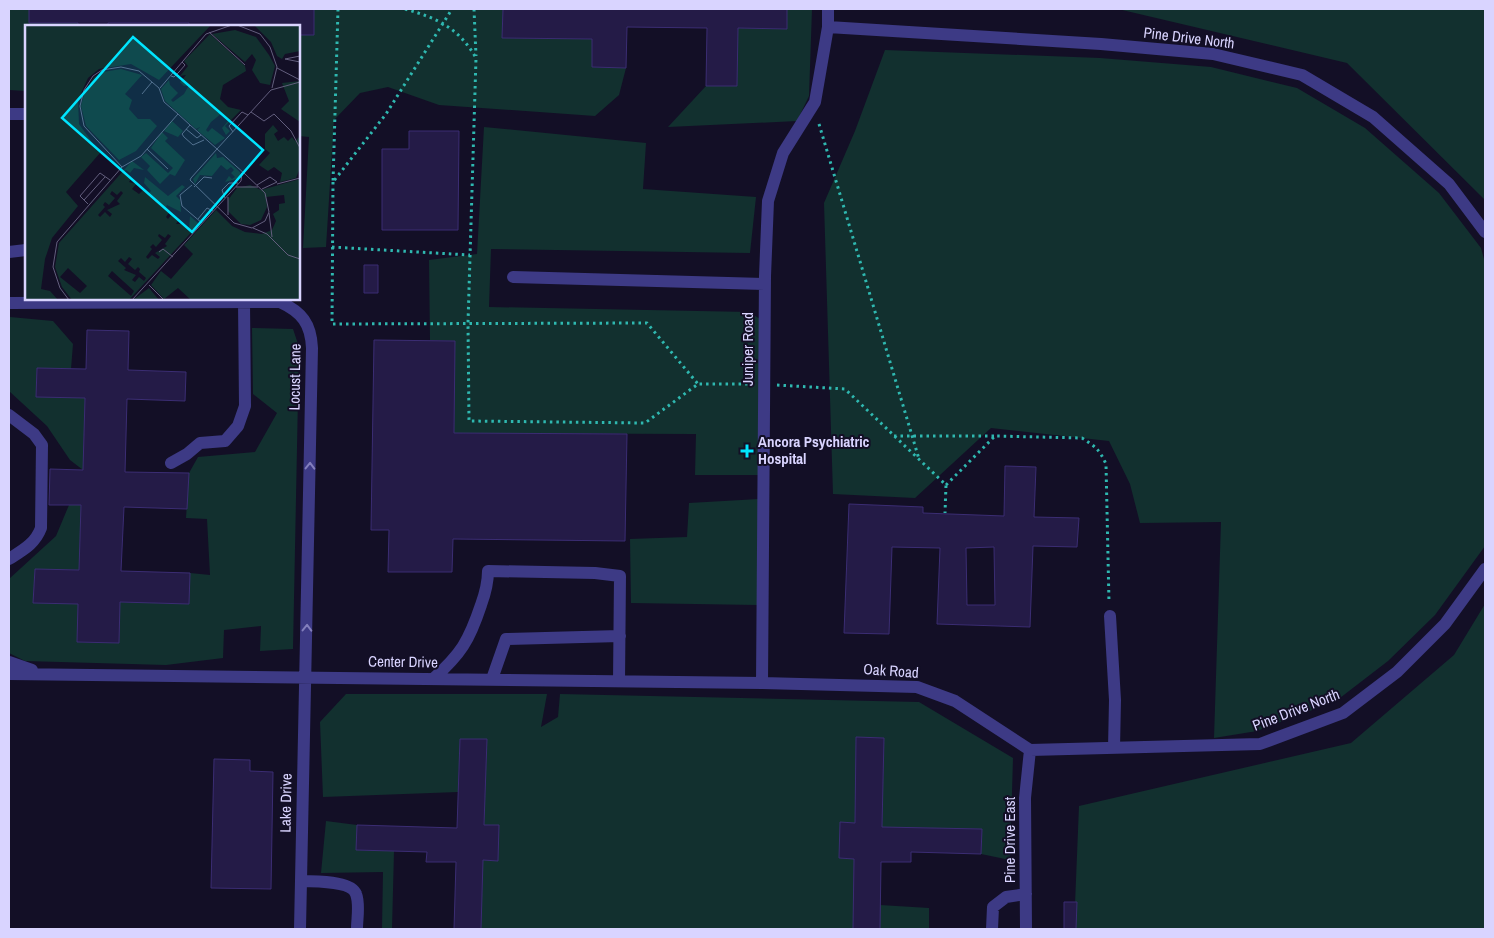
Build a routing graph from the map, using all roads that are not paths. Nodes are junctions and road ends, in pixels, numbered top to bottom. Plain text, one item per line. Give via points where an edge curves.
1 (828, 9) edge
2 (828, 27) junction
3 (9, 114) edge
4 (25, 114) edge
5 (1485, 232) edge
6 (25, 250) edge
7 (9, 252) edge
8 (514, 277) dead end
9 (765, 284) junction
10 (264, 300) edge
11 (244, 302) junction
12 (9, 303) edge
13 (9, 415) edge
14 (171, 463) dead end
15 (9, 559) edge
16 (1485, 569) edge
17 (1110, 616) road end
18 (620, 636) junction
19 (9, 662) edge
20 (9, 674) edge
21 (44, 674) junction
22 (306, 677) junction
23 (433, 679) junction
24 (492, 680) junction
25 (619, 681) junction
26 (762, 683) junction
27 (1114, 748) junction
28 (1030, 750) junction
29 (301, 881) junction
30 (1026, 894) junction
31 (300, 929) edge
32 (357, 929) edge
33 (992, 929) edge
34 (1026, 929) edge

1 - 2 lane, Juniper Road
2 - 5 lane, Pine Drive North via 1214,54 1302,75 1373,117 1449,184
2 - 9 lane, Juniper Road via 815,102 783,153 768,202
3 - 4 lane
6 - 7 lane
8 - 9 lane
9 - 26 lane, Juniper Road
10 - 11 lane, Locust Lane
22 -> 10 lane, Locust Lane via 312,334 306,321 295,310 280,302
11 - 12 lane, Locust Lane
11 - 14 lane via 245,406 238,426 225,441 200,443
13 - 15 lane via 34,434 42,445 41,528 37,538
16 - 27 lane, Pine Drive North via 1445,624 1397,672 1343,713 1260,744
17 - 27 lane
18 - 23 lane via 620,576 488,571 487,587 467,643
18 - 24 lane via 506,639
18 - 25 lane
19 - 21 lane
20 - 21 lane, Center Drive
21 - 22 lane, Center Drive
22 - 23 lane, Center Drive
22 - 29 lane, Lake Drive
23 - 24 lane, Center Drive
24 - 25 lane, Center Drive
25 - 26 lane, Center Drive
26 - 28 lane, Oak Road via 917,687 955,700
27 - 28 lane, Pine Drive North
28 - 30 lane, Pine Drive East via 1025,798
29 - 31 lane, Lake Drive
29 - 32 lane via 346,885 354,890 358,902
30 - 33 lane via 1006,897 993,907
30 - 34 lane, Pine Drive East

